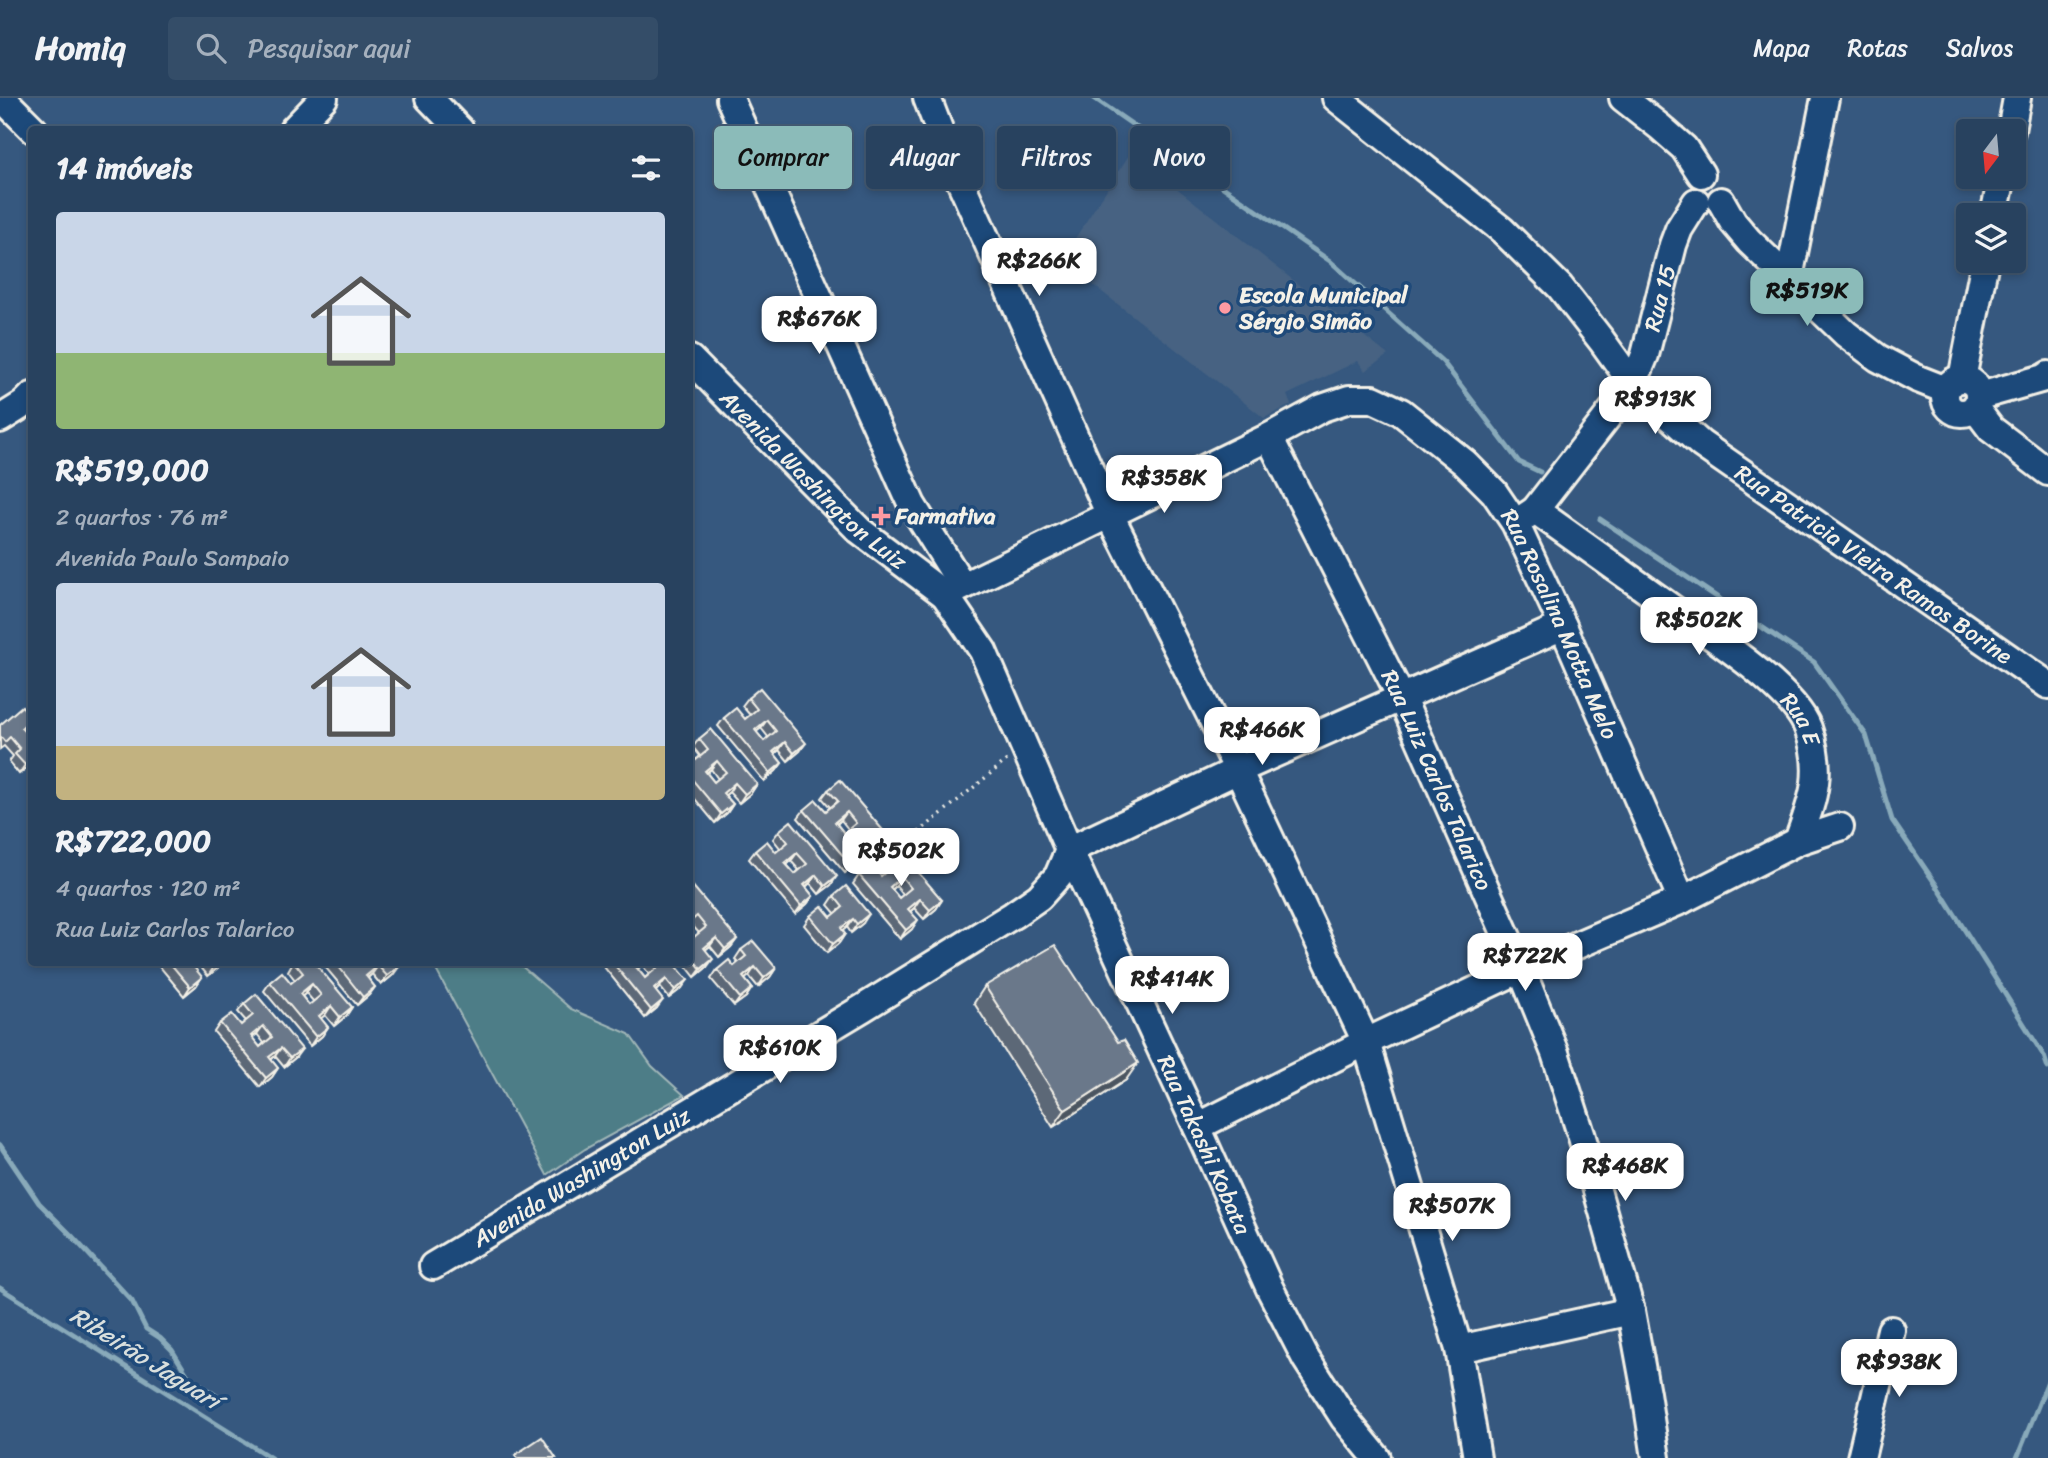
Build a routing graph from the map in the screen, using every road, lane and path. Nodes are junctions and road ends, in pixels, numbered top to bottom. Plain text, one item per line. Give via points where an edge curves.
1 (2, 98) edge
2 (324, 98) edge
3 (429, 98) edge
4 (927, 98) edge
5 (1336, 98) edge
6 (1623, 98) edge
7 (1825, 98) edge
8 (2017, 98) edge
9 (730, 99) edge
10 (2013, 119) edge
11 (30, 126) edge
12 (297, 126) edge
13 (456, 126) edge
14 (1709, 202) junction
15 (1983, 273) edge
16 (1789, 278) junction
17 (693, 362) edge
18 (2048, 375) edge
19 (1633, 384) junction
20 (1966, 393) junction
21 (28, 400) edge
22 (0, 419) edge
23 (1269, 437) junction
24 (2048, 472) edge
25 (1110, 515) junction
26 (1525, 516) junction
27 (953, 589) junction
28 (1563, 626) junction
29 (2048, 685) edge
30 (1401, 697) junction
31 (1024, 746) junction
32 (1238, 770) junction
33 (1840, 827) dead end
34 (908, 841) dead end
35 (1798, 841) junction
36 (1069, 850) junction
37 (1682, 900) junction
38 (1521, 969) junction
39 (1366, 1042) junction
40 (1197, 1127) junction
41 (433, 1266) dead end
42 (1631, 1311) junction
43 (1891, 1330) dead end
44 (1459, 1349) junction
45 (1377, 1458) edge
46 (1477, 1458) edge
47 (1656, 1458) edge
48 (1861, 1458) edge

1 - 11 street
2 - 12 street
3 - 13 street
4 - 25 street
5 - 19 street, Rua Patricia Vieira Ramos Borine via 1502,230 1560,287
6 - 14 street via 1684,148 1701,174 1714,173 1724,182 1725,196
7 - 16 street
8 - 10 street
9 - 27 street, Rua Takashi Kobata
14 - 16 street
14 - 19 street, Rua 15 via 1679,229
15 - 20 street
16 - 20 street via 1846,334 1878,358 1918,379
17 - 27 street, Avenida Washington Luiz via 859,530
18 - 20 street
19 - 26 street, Rua 15
19 - 29 street, Rua Patricia Vieira Ramos Borine via 1701,444
20 - 24 street via 1991,429
21 - 22 street
23 - 25 street
23 - 26 street, Rua Rosalina Motta Melo via 1322,408 1349,399 1373,399 1401,412
23 - 30 street, Rua Luiz Carlos Talarico
25 - 27 street
25 - 32 street
26 - 28 street, Rua Rosalina Motta Melo
26 - 35 street, Rua E via 1745,661 1788,698 1807,725 1816,760 1814,797
27 - 31 street, Rua Takashi Kobata
28 - 30 street
28 - 37 street, Rua Rosalina Motta Melo
30 - 32 street
30 - 38 street, Rua Luiz Carlos Talarico
31 - 34 path
31 - 36 street, Rua Takashi Kobata
32 - 36 street
32 - 39 street
33 - 35 street
35 - 37 street
36 - 40 street, Rua Takashi Kobata
36 - 41 street, Avenida Washington Luiz via 1058,876 1013,915
37 - 38 street
38 - 39 street
38 - 42 street, Rua Luiz Carlos Talarico via 1555,1053
39 - 40 street
39 - 44 street
40 - 45 street, Rua Takashi Kobata via 1306,1359 1344,1418
42 - 44 street
42 - 47 street, Rua Luiz Carlos Talarico
43 - 48 street
44 - 46 street

